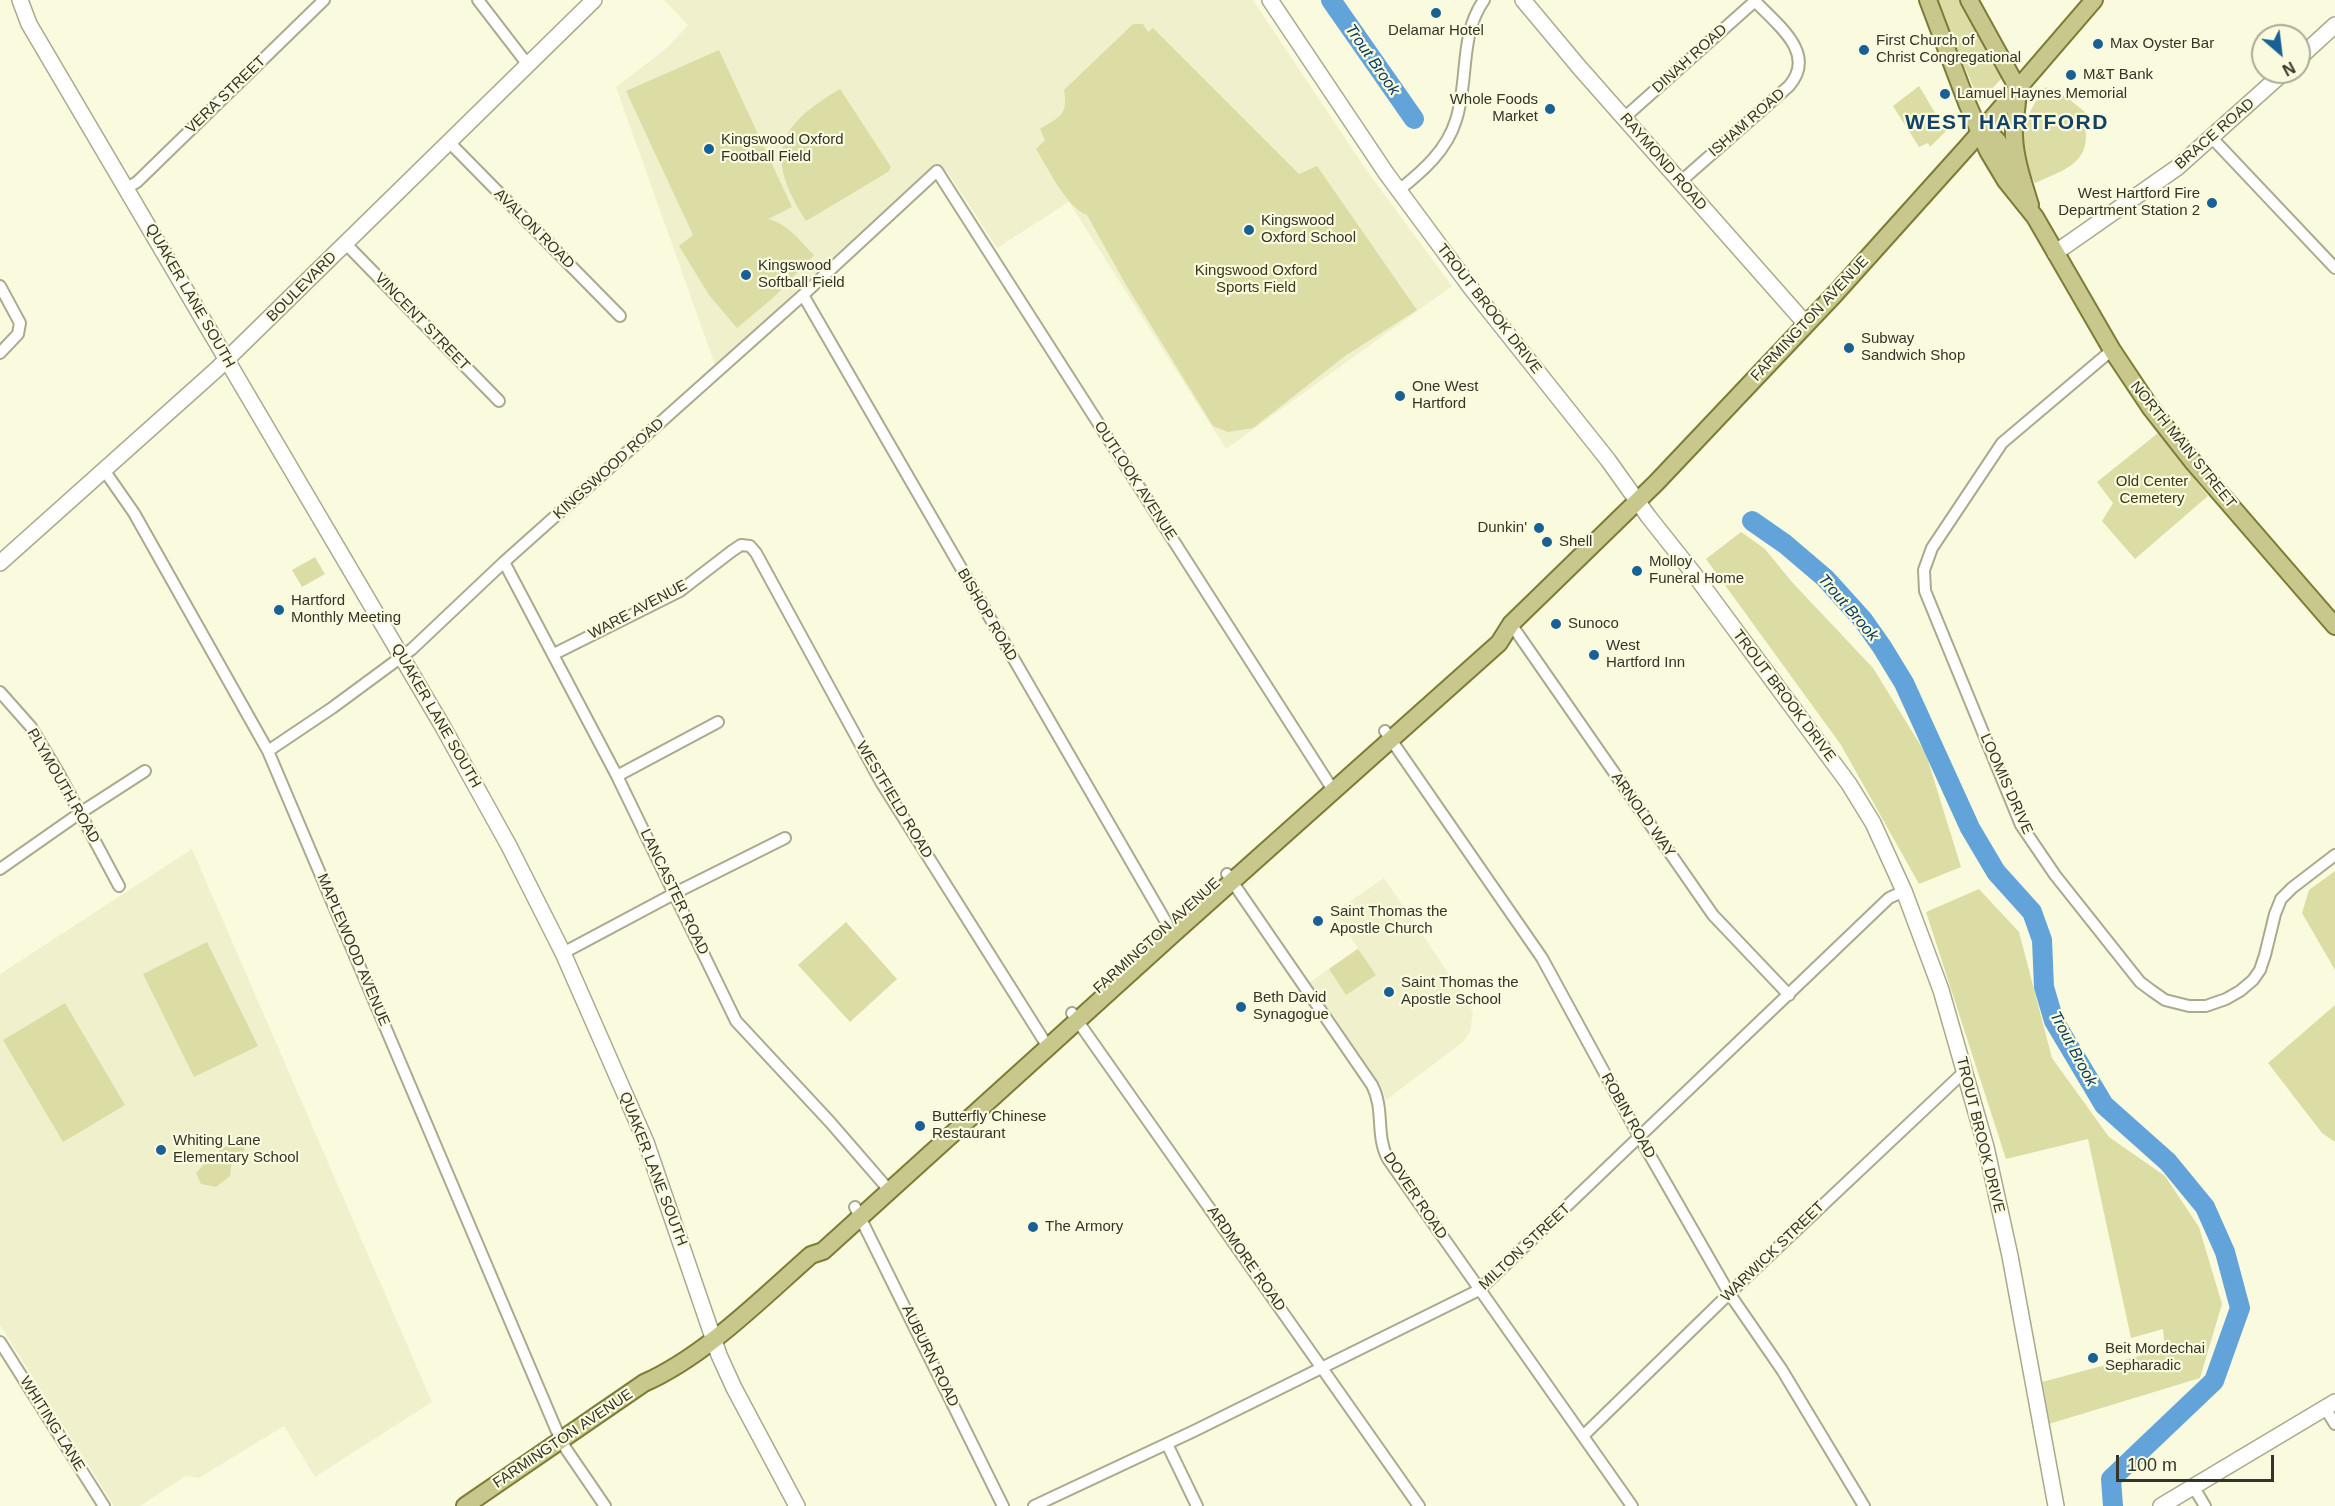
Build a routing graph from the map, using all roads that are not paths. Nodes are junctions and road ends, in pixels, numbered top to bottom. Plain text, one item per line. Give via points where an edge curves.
1 (20, 0) edge
2 (324, 0) edge
3 (478, 0) edge
4 (594, 0) edge
5 (1270, 0) edge
6 (1484, 0) edge
7 (1523, 0) edge
8 (1754, 0) edge
9 (1928, 0) edge
10 (1969, 0) edge
11 (2094, 0) edge
12 (2335, 25) edge
13 (2311, 47) edge
14 (528, 65) junction
15 (2271, 84) edge
16 (2017, 90) junction
17 (1625, 117) junction
18 (1979, 134) junction
19 (2212, 138) junction
20 (449, 142) junction
21 (937, 171) joint
22 (1680, 182) junction
23 (127, 188) junction
24 (1399, 190) junction
25 (2034, 217) junction
26 (345, 243) junction
27 (2055, 253) junction
28 (2335, 268) edge
29 (0, 286) edge
30 (803, 296) junction
31 (620, 316) dead end
32 (1805, 323) junction
33 (2112, 350) junction
34 (0, 354) edge
35 (226, 360) junction
36 (499, 401) dead end
37 (104, 470) junction
38 (1638, 501) junction
39 (750, 546) joint
40 (504, 562) junction
41 (0, 563) edge
42 (1511, 624) junction
43 (2335, 626) edge
44 (554, 654) junction
45 (402, 658) junction
46 (0, 692) edge
47 (718, 722) dead end
48 (1388, 735) junction
49 (268, 751) junction
50 (145, 771) dead end
51 (617, 776) junction
52 (1331, 786) junction
53 (80, 813) junction
54 (785, 838) dead end
55 (2335, 855) edge
56 (0, 869) edge
57 (1229, 878) junction
58 (119, 886) dead end
59 (1904, 891) junction
60 (675, 894) junction
61 (1170, 930) junction
62 (564, 953) junction
63 (1789, 995) junction
64 (1075, 1017) junction
65 (1045, 1043) junction
66 (1965, 1071) junction
67 (1640, 1138) junction
68 (886, 1186) junction
69 (858, 1212) junction
70 (1479, 1290) junction
71 (1729, 1293) junction
72 (714, 1338) junction
73 (0, 1342) edge
74 (1322, 1367) junction
75 (2330, 1405) edge
76 (2335, 1424) edge
77 (1583, 1436) junction
78 (563, 1444) junction
79 (1167, 1444) junction
80 (2193, 1486) junction
81 (104, 1506) edge
82 (465, 1506) edge
83 (483, 1506) edge
84 (605, 1506) edge
85 (797, 1506) edge
86 (1004, 1506) edge
87 (1034, 1506) edge
88 (1197, 1506) edge
89 (1419, 1506) edge
90 (1632, 1506) edge
91 (1864, 1506) edge
92 (2056, 1506) edge
93 (2161, 1506) edge
94 (2205, 1506) edge

1 - 23 main road, QUAKER LANE SOUTH via 29,24
2 - 23 street, VERA STREET
3 - 14 street
4 - 14 main road, BOULEVARD
5 - 24 main road, TROUT BROOK DRIVE
6 - 24 street via 1471,24 1456,121 1431,162
7 - 17 main road, RAYMOND ROAD
8 - 17 street, DINAH ROAD
8 - 22 street, ISHAM ROAD via 1796,48 1798,73 1789,86
9 - 18 main road, NORTH MAIN STREET
10 - 16 main road
11 - 16 main road, FARMINGTON AVENUE
12 - 13 main road
14 - 20 main road, BOULEVARD
15 - 19 main road, BRACE ROAD
16 - 18 main road, FARMINGTON AVENUE
16 - 25 main road, NORTH MAIN STREET via 2013,138
17 - 22 main road, RAYMOND ROAD
18 - 25 main road, NORTH MAIN STREET
18 - 32 main road, FARMINGTON AVENUE
19 - 27 main road, BRACE ROAD via 2145,192
19 - 28 street
20 - 26 main road, BOULEVARD
20 - 31 street, AVALON ROAD
21 - 30 street, KINGSWOOD ROAD
21 - 52 street, OUTLOOK AVENUE
22 - 32 main road, RAYMOND ROAD
23 - 35 main road, QUAKER LANE SOUTH
24 - 38 main road, TROUT BROOK DRIVE via 1470,288
25 - 27 main road, NORTH MAIN STREET
26 - 35 main road, BOULEVARD
26 - 36 street, VINCENT STREET
27 - 33 main road, NORTH MAIN STREET
29 - 34 street via 20,323 18,334
30 - 40 street, KINGSWOOD ROAD
30 - 61 street, BISHOP ROAD
32 - 38 main road, FARMINGTON AVENUE
33 - 43 main road, NORTH MAIN STREET via 2144,400 2186,453
33 - 55 street, LOOMIS DRIVE via 2002,443 1932,548 1924,570 1925,591 2021,825 2055,875 2140,982 2165,1000 2189,1006 2206,1006 2226,999 2253,980 2265,955 2281,899
35 - 37 main road, BOULEVARD
35 - 45 main road, QUAKER LANE SOUTH
37 - 41 main road, BOULEVARD
37 - 49 street, MAPLEWOOD AVENUE via 134,513
38 - 42 main road, FARMINGTON AVENUE
38 - 59 main road, TROUT BROOK DRIVE via 1849,784 1873,823
39 - 44 street, WARE AVENUE via 732,550 680,591
39 - 65 street, WESTFIELD ROAD via 880,782
40 - 44 street, LANCASTER ROAD
40 - 45 street, KINGSWOOD ROAD
42 - 48 main road, FARMINGTON AVENUE via 1499,643
42 - 63 street, ARNOLD WAY via 1713,915
44 - 51 street, LANCASTER ROAD
45 - 49 street, KINGSWOOD ROAD
45 - 62 main road, QUAKER LANE SOUTH via 496,820
46 - 53 street, PLYMOUTH ROAD via 30,727
47 - 51 street
48 - 52 main road, FARMINGTON AVENUE
48 - 67 street, ROBIN ROAD via 1542,958
49 - 78 street, MAPLEWOOD AVENUE
50 - 53 street
51 - 60 street, LANCASTER ROAD
52 - 57 main road, FARMINGTON AVENUE
53 - 56 street
53 - 58 street, PLYMOUTH ROAD
54 - 60 street
57 - 61 main road, FARMINGTON AVENUE
57 - 70 street, DOVER ROAD via 1372,1085 1379,1104 1383,1150
59 - 63 street, MILTON STREET via 1889,897
59 - 66 main road, TROUT BROOK DRIVE via 1941,990
60 - 62 street
60 - 68 street, LANCASTER ROAD via 736,1021
61 - 64 main road, FARMINGTON AVENUE
62 - 72 main road, QUAKER LANE SOUTH via 646,1142
63 - 67 street, MILTON STREET
64 - 65 main road, FARMINGTON AVENUE
64 - 74 street, ARDMORE ROAD
65 - 68 main road, FARMINGTON AVENUE
66 - 71 street, WARWICK STREET
66 - 92 main road, TROUT BROOK DRIVE via 2007,1245
67 - 70 street, MILTON STREET
67 - 71 street, ROBIN ROAD
68 - 69 main road, FARMINGTON AVENUE
69 - 72 main road, FARMINGTON AVENUE via 824,1251 812,1255
69 - 86 street, AUBURN ROAD
70 - 74 street, MILTON STREET
70 - 77 street, DOVER ROAD
71 - 77 street, WARWICK STREET
71 - 91 street, ROBIN ROAD via 1782,1370
72 - 78 main road, FARMINGTON AVENUE via 662,1376 644,1383
72 - 85 main road, QUAKER LANE SOUTH via 734,1388
73 - 81 street, WHITING LANE
74 - 79 street, MILTON STREET
74 - 89 street, ARDMORE ROAD
75 - 76 street
75 - 80 main road
77 - 90 street, DOVER ROAD
78 - 82 main road, FARMINGTON AVENUE
78 - 83 main road, FARMINGTON AVENUE
78 - 84 street, MAPLEWOOD AVENUE
79 - 87 street, MILTON STREET
79 - 88 street
80 - 93 main road
80 - 94 street

